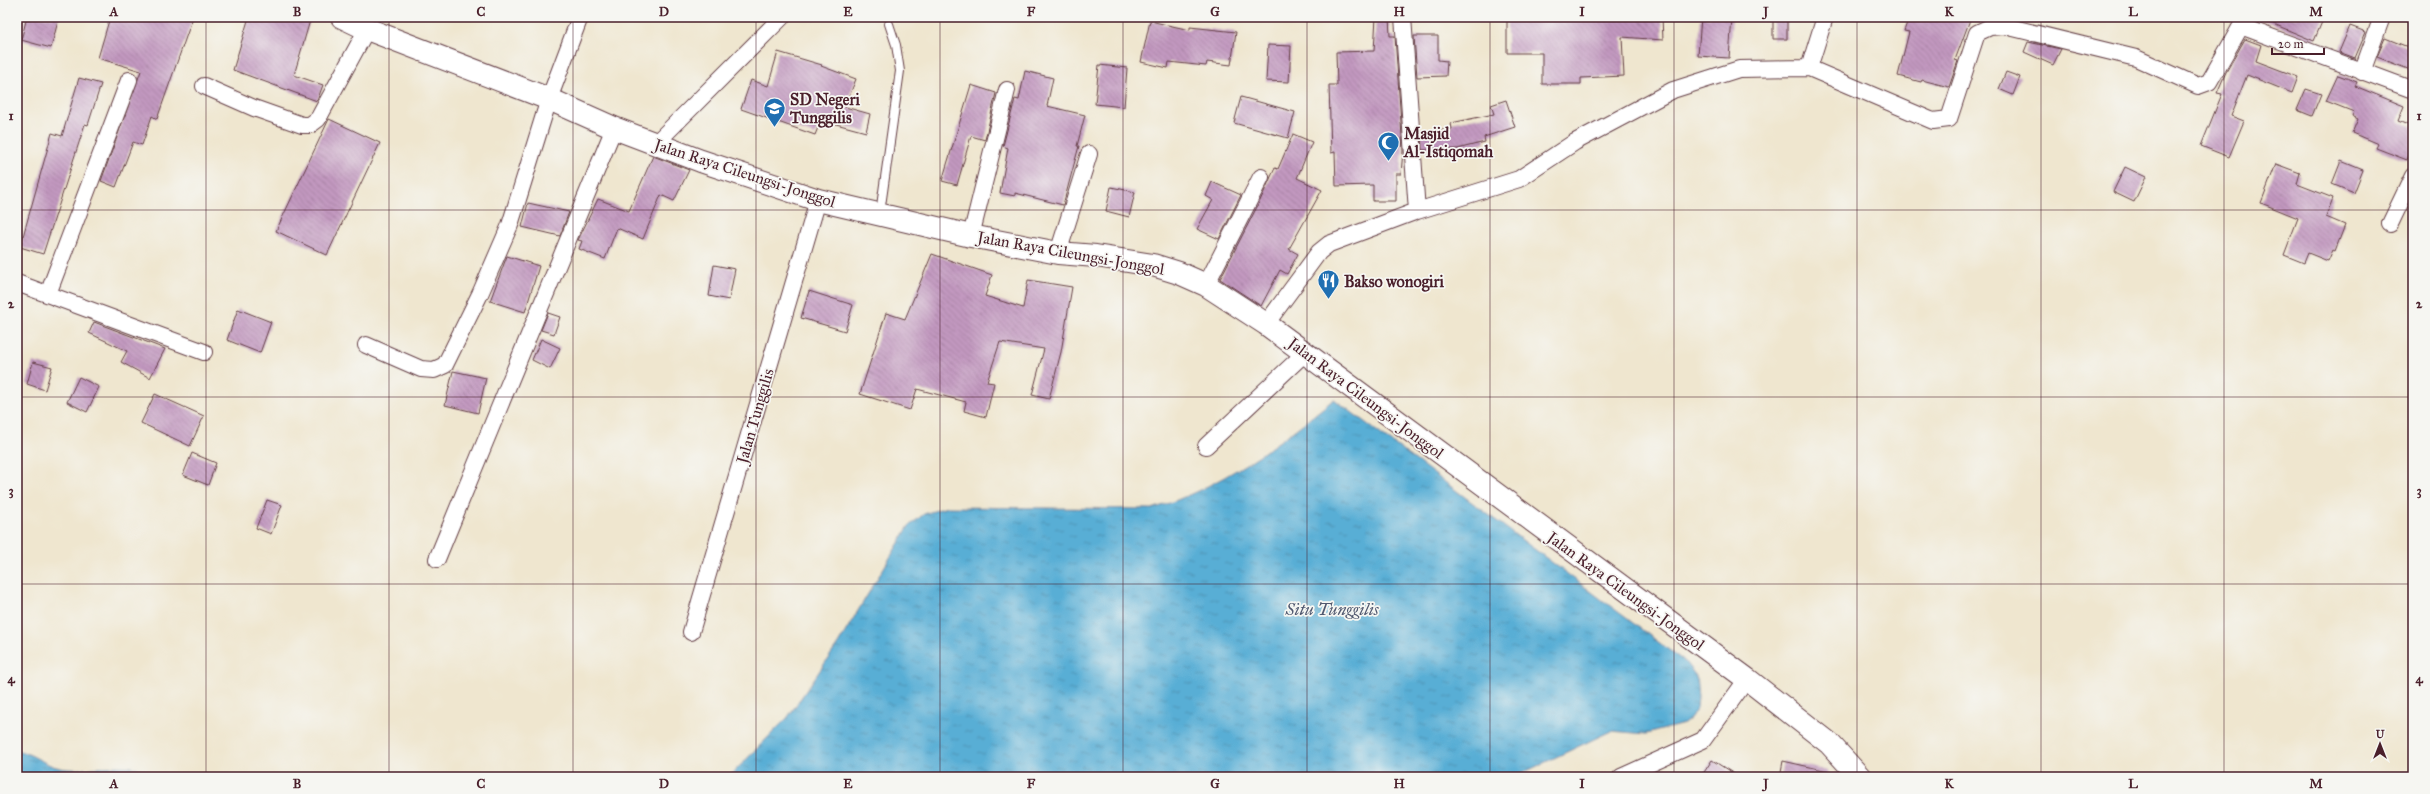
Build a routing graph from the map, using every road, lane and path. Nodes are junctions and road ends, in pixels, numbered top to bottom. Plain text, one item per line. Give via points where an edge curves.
1 (342, 17) edge
2 (580, 17) edge
3 (782, 17) edge
4 (1403, 17) edge
5 (1825, 17) edge
6 (2382, 17) edge
7 (2242, 21) edge
8 (889, 24) dead end
9 (368, 29) junction
10 (1809, 68) junction
11 (2362, 72) junction
12 (128, 80) dead end
13 (204, 86) dead end
14 (1007, 90) dead end
15 (2413, 90) edge
16 (549, 99) junction
17 (614, 128) junction
18 (656, 143) junction
19 (1089, 154) dead end
20 (1261, 176) dead end
21 (2413, 176) edge
22 (818, 200) junction
23 (1417, 211) junction
24 (880, 213) junction
25 (2390, 224) dead end
26 (971, 236) junction
27 (1058, 253) junction
28 (17, 283) edge
29 (1206, 285) junction
30 (48, 294) junction
31 (1266, 324) junction
32 (366, 345) dead end
33 (204, 352) dead end
34 (1305, 353) junction
35 (1206, 446) dead end
36 (437, 559) dead end
37 (691, 632) dead end
38 (1747, 679) junction
39 (1621, 777) edge
40 (1860, 777) edge

1 - 9 main road, Jalan Raya Cileungsi-Jonggol
2 - 16 street
3 - 18 street
4 - 23 street
5 - 10 street
6 - 11 street
7 - 10 street via 2210,82 2198,86 2136,58 2005,26 1990,27 1977,33 1949,119 1941,121 1933,120
7 - 11 street
8 - 24 lane via 896,45 900,72
9 - 13 street via 318,119 310,125 302,125 254,108
9 - 16 main road, Jalan Raya Cileungsi-Jonggol
10 - 23 street via 1738,69 1673,90 1576,142 1519,179
11 - 15 street
12 - 30 street
14 - 26 street
16 - 17 main road, Jalan Raya Cileungsi-Jonggol
16 - 32 street via 510,225 445,365 434,370 421,369
17 - 18 main road, Jalan Raya Cileungsi-Jonggol
17 - 36 street
18 - 22 main road, Jalan Raya Cileungsi-Jonggol
19 - 27 street
20 - 29 street
21 - 25 street
22 - 24 main road, Jalan Raya Cileungsi-Jonggol
22 - 37 street, Jalan Tunggilis
23 - 31 street via 1329,244 1319,252
24 - 26 main road, Jalan Raya Cileungsi-Jonggol
26 - 27 main road, Jalan Raya Cileungsi-Jonggol
27 - 29 main road, Jalan Raya Cileungsi-Jonggol via 1153,265
28 - 30 street
29 - 31 main road, Jalan Raya Cileungsi-Jonggol
30 - 33 street
31 - 34 main road, Jalan Raya Cileungsi-Jonggol
34 - 35 street
34 - 38 main road, Jalan Raya Cileungsi-Jonggol
38 - 39 street via 1703,740
38 - 40 main road, Jalan Raya Cileungsi-Jonggol via 1829,742

